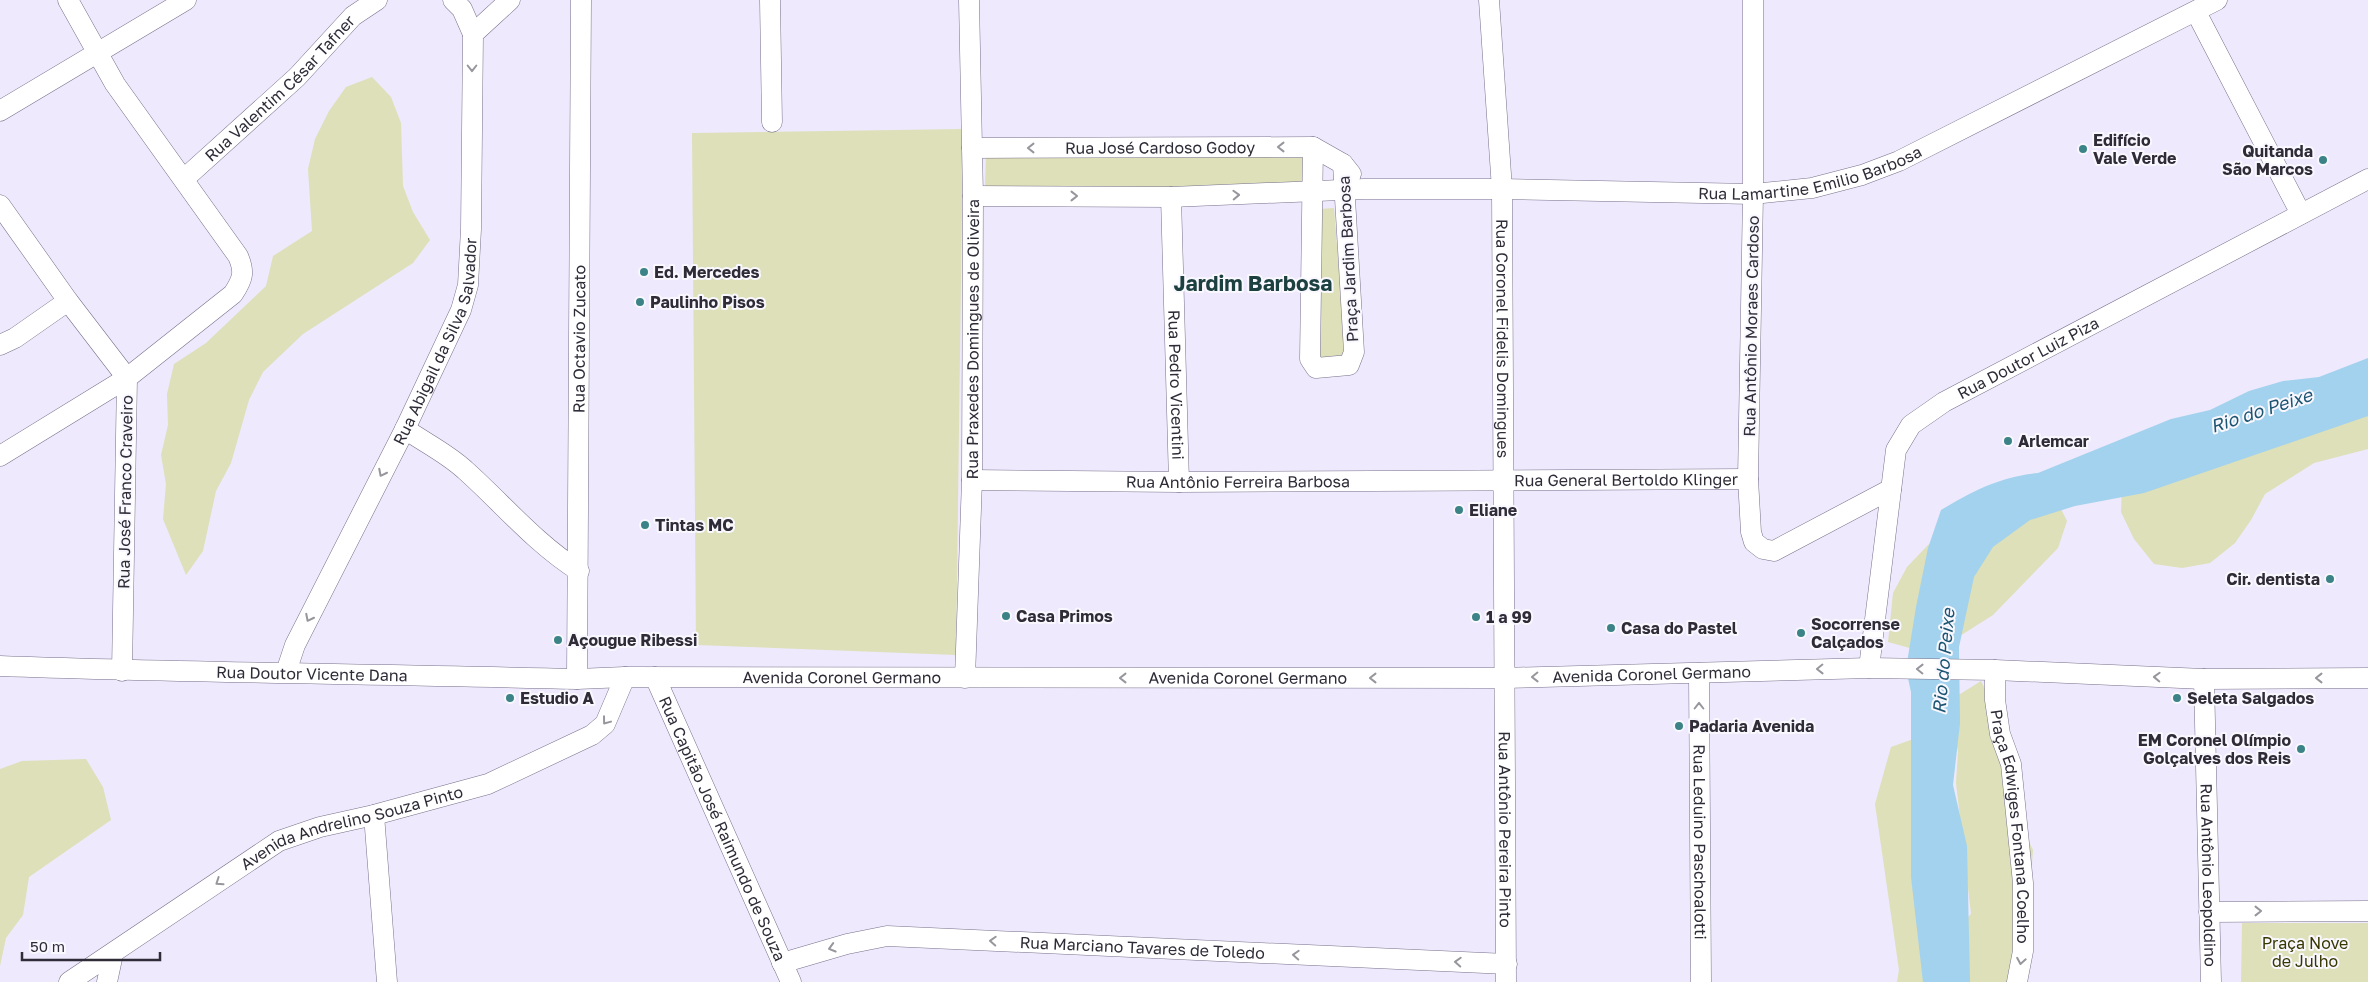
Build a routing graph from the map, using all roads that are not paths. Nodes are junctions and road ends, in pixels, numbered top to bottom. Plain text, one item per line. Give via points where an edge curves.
1 (68, 0) edge
2 (186, 0) edge
3 (377, 0) edge
4 (453, 0) edge
5 (510, 0) edge
6 (581, 0) edge
7 (770, 0) edge
8 (969, 0) edge
9 (1489, 0) edge
10 (1753, 0) edge
11 (2217, 0) edge
12 (2196, 12) junction
13 (473, 34) junction
14 (96, 52) junction
15 (0, 111) edge
16 (772, 122) dead end
17 (1313, 147) junction
18 (972, 148) junction
19 (1343, 164) junction
20 (184, 179) junction
21 (2368, 179) edge
22 (1364, 189) junction
23 (1502, 189) junction
24 (1314, 192) junction
25 (1344, 192) junction
26 (1754, 194) junction
27 (973, 196) junction
28 (1171, 197) junction
29 (0, 205) edge
30 (2301, 214) junction
31 (68, 301) junction
32 (0, 345) edge
33 (127, 378) junction
34 (404, 429) junction
35 (0, 456) edge
36 (1504, 479) junction
37 (1748, 479) junction
38 (972, 480) junction
39 (1179, 482) junction
40 (1891, 489) junction
41 (579, 571) junction
42 (0, 666) edge
43 (1876, 669) junction
44 (1991, 670) junction
45 (122, 671) junction
46 (286, 672) junction
47 (1699, 673) junction
48 (625, 677) junction
49 (655, 677) junction
50 (965, 678) junction
51 (1503, 678) junction
52 (2368, 678) edge
53 (577, 679) junction
54 (2204, 679) junction
55 (374, 815) junction
56 (2368, 910) edge
57 (2209, 912) junction
58 (113, 954) junction
59 (782, 963) junction
60 (1506, 973) edge
61 (69, 982) edge
62 (107, 982) edge
63 (387, 982) edge
64 (791, 982) edge
65 (1701, 982) edge
66 (2017, 982) edge
67 (2210, 982) edge

1 - 14 street
2 - 14 street
3 - 20 street, Rua Valentim César Tafner via 353,16 296,77
4 - 13 street via 462,9
5 - 13 street
6 - 41 street, Rua Octavio Zucato
7 - 16 street
8 - 18 street, Rua Praxedes Domingues de Oliveira
9 - 23 street, Rua Coronel Fidelis Domingues
10 - 26 street, Rua Antônio Moraes Cardoso
11 - 12 street, Rua Lamartine Emilio Barbosa
12 - 26 street, Rua Lamartine Emilio Barbosa via 1899,161 1812,188
12 - 30 street
13 -> 34 street, Rua Abigail da Silva Salvador via 468,285 461,310
14 - 15 street
14 - 20 street
17 -> 18 street, Rua José Cardoso Godoy
17 - 19 street, Rua José Cardoso Godoy
17 - 24 street, Praça Jardim Barbosa
18 - 27 street, Rua Praxedes Domingues de Oliveira
19 - 22 street
19 - 25 street, Praça Jardim Barbosa
20 - 33 street via 238,256 244,270 233,294
21 - 30 street, Rua Doutor Luiz Piza
22 - 23 street, Rua Lamartine Emilio Barbosa
22 - 25 street, Rua Lamartine Emilio Barbosa
23 - 26 street, Rua Lamartine Emilio Barbosa
23 - 36 street, Rua Coronel Fidelis Domingues
24 - 25 street
24 - 25 street, Praça Jardim Barbosa via 1310,360 1316,368 1350,365 1354,352
28 -> 24 street
26 - 37 street, Rua Antônio Moraes Cardoso
27 -> 28 street
27 - 38 street, Rua Praxedes Domingues de Oliveira
28 - 39 street, Rua Pedro Vicentini
29 - 31 street, Rua José Franco Craveiro
30 - 40 street, Rua Doutor Luiz Piza via 1944,402 1911,425 1896,450
31 - 32 street
31 - 33 street, Rua José Franco Craveiro
33 - 35 street
33 - 45 street, Rua José Franco Craveiro
34 - 41 street via 464,468 517,523 559,559
34 -> 46 street, Rua Abigail da Silva Salvador via 295,645
36 - 37 street, Rua General Bertoldo Klinger
36 - 39 street, Rua Antônio Ferreira Barbosa
36 - 51 street, Rua Coronel Fidelis Domingues
37 - 40 street, Rua Antônio Moraes Cardoso via 1754,542 1763,549 1774,551
38 - 39 street, Rua Antônio Ferreira Barbosa
38 - 50 street, Rua Praxedes Domingues de Oliveira
40 - 43 street, Rua Doutor Luiz Piza
41 - 53 street, Rua Octavio Zucato
42 - 45 street, Rua Doutor Vicente Dana
44 -> 43 street, Avenida Coronel Germano
43 -> 47 street, Avenida Coronel Germano
54 -> 44 street, Avenida Coronel Germano
44 -> 66 street, Praça Edwiges Fontana Coelho via 2000,734 2011,764 2023,883 2023,951
45 - 46 street, Rua Doutor Vicente Dana
46 - 53 street, Rua Doutor Vicente Dana
47 -> 51 street, Avenida Coronel Germano
65 -> 47 street, Rua Leduino Paschoalotti
48 - 49 street, Avenida Coronel Germano
48 - 53 street, Rua Doutor Vicente Dana
48 -> 55 street, Avenida Andrelino Souza Pinto via 606,724 592,735 488,784
49 - 50 street, Avenida Coronel Germano
49 - 59 street, Rua Capitão José Raimundo de Souza
51 -> 50 street, Avenida Coronel Germano
51 - 60 street, Rua Antônio Pereira Pinto
52 -> 54 street, Avenida Coronel Germano
54 - 57 street, Rua Antônio Leopoldino
55 -> 58 street, Avenida Andrelino Souza Pinto via 320,827 279,841
55 - 63 street
57 -> 56 street
57 - 67 street, Rua Antônio Leopoldino
58 - 61 street, Avenida Andrelino Souza Pinto
58 - 62 street
60 -> 59 street, Rua Marciano Tavares de Toledo via 887,936
59 - 64 street, Rua Capitão José Raimundo de Souza

